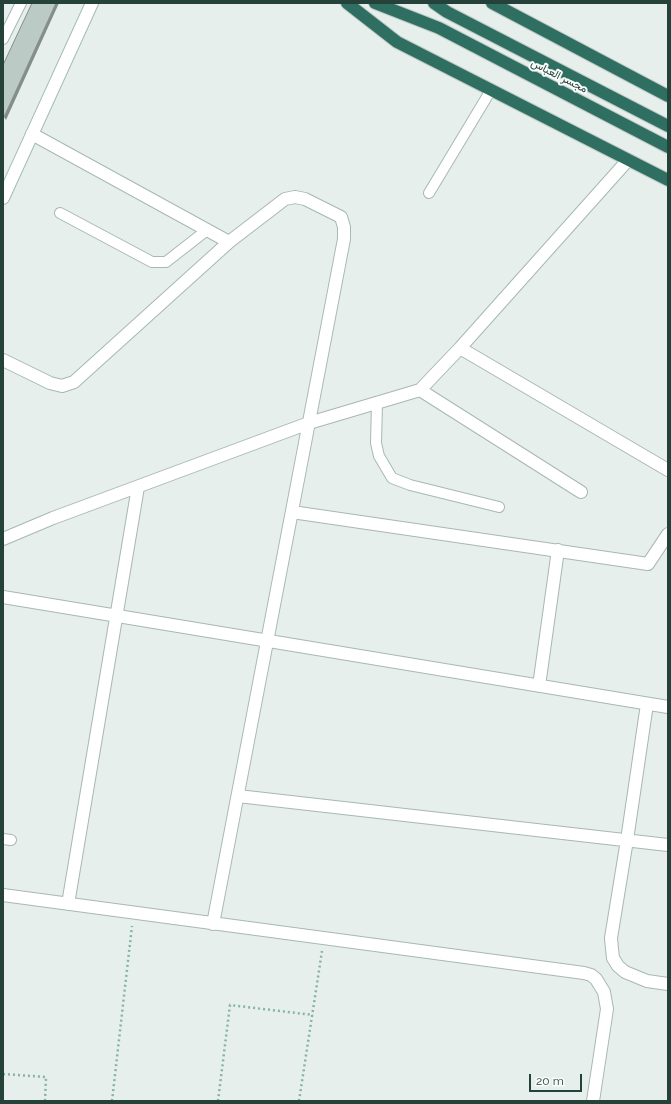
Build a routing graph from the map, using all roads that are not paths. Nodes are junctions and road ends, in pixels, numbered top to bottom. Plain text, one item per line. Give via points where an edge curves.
1 (21, 3) edge
2 (92, 3) edge
3 (347, 3) edge
4 (375, 3) edge
5 (434, 3) edge
6 (492, 3) edge
7 (3, 39) edge
8 (491, 90) junction
9 (668, 96) edge
10 (668, 126) edge
11 (32, 134) junction
12 (668, 147) edge
13 (628, 160) junction
14 (668, 180) edge
15 (429, 193) dead end
16 (3, 198) edge
17 (60, 213) dead end
18 (207, 230) junction
19 (229, 242) junction
20 (460, 348) junction
21 (3, 360) edge
22 (420, 390) junction
23 (377, 402) junction
24 (309, 423) junction
25 (668, 470) edge
26 (138, 486) junction
27 (581, 492) dead end
28 (499, 507) dead end
29 (292, 512) junction
30 (668, 534) edge
31 (3, 539) edge
32 (558, 550) junction
33 (3, 597) edge
34 (116, 615) junction
35 (267, 640) junction
36 (539, 686) junction
37 (647, 704) junction
38 (668, 707) edge
39 (238, 796) junction
40 (627, 840) junction
41 (668, 845) edge
42 (3, 895) edge
43 (68, 904) junction
44 (213, 924) junction
45 (668, 984) edge
46 (593, 1101) edge

1 - 7 lane
2 - 11 street
3 - 8 highway via 397,42
4 - 12 highway, مجسر العباس via 439,28
5 - 10 highway, مجسر العباس
6 - 9 highway
8 - 13 highway
8 - 15 lane
11 - 16 street
11 - 18 street
13 - 14 highway
13 - 20 street
17 - 18 lane via 152,262 166,262
18 - 19 street
19 - 21 street via 74,382 62,386 50,383
19 - 24 street via 285,199 305,199 340,217 344,227 344,239
20 - 22 street
20 - 25 street
22 - 23 street
22 - 27 street
23 - 24 street
23 - 28 lane via 376,443 379,456 392,478 410,485
24 - 26 street
24 - 29 street
26 - 31 street
26 - 34 street
29 - 32 street
29 - 35 street
30 - 32 street via 648,564
32 - 36 street
33 - 34 street
34 - 35 street
34 - 43 street
35 - 36 street
35 - 39 street
36 - 37 street
37 - 38 street
37 - 40 street
39 - 40 street
39 - 44 street
40 - 41 street
40 - 45 street via 611,938 613,958 618,966 636,977
42 - 43 street
43 - 44 street
44 - 46 street via 591,975 604,992 607,1009

